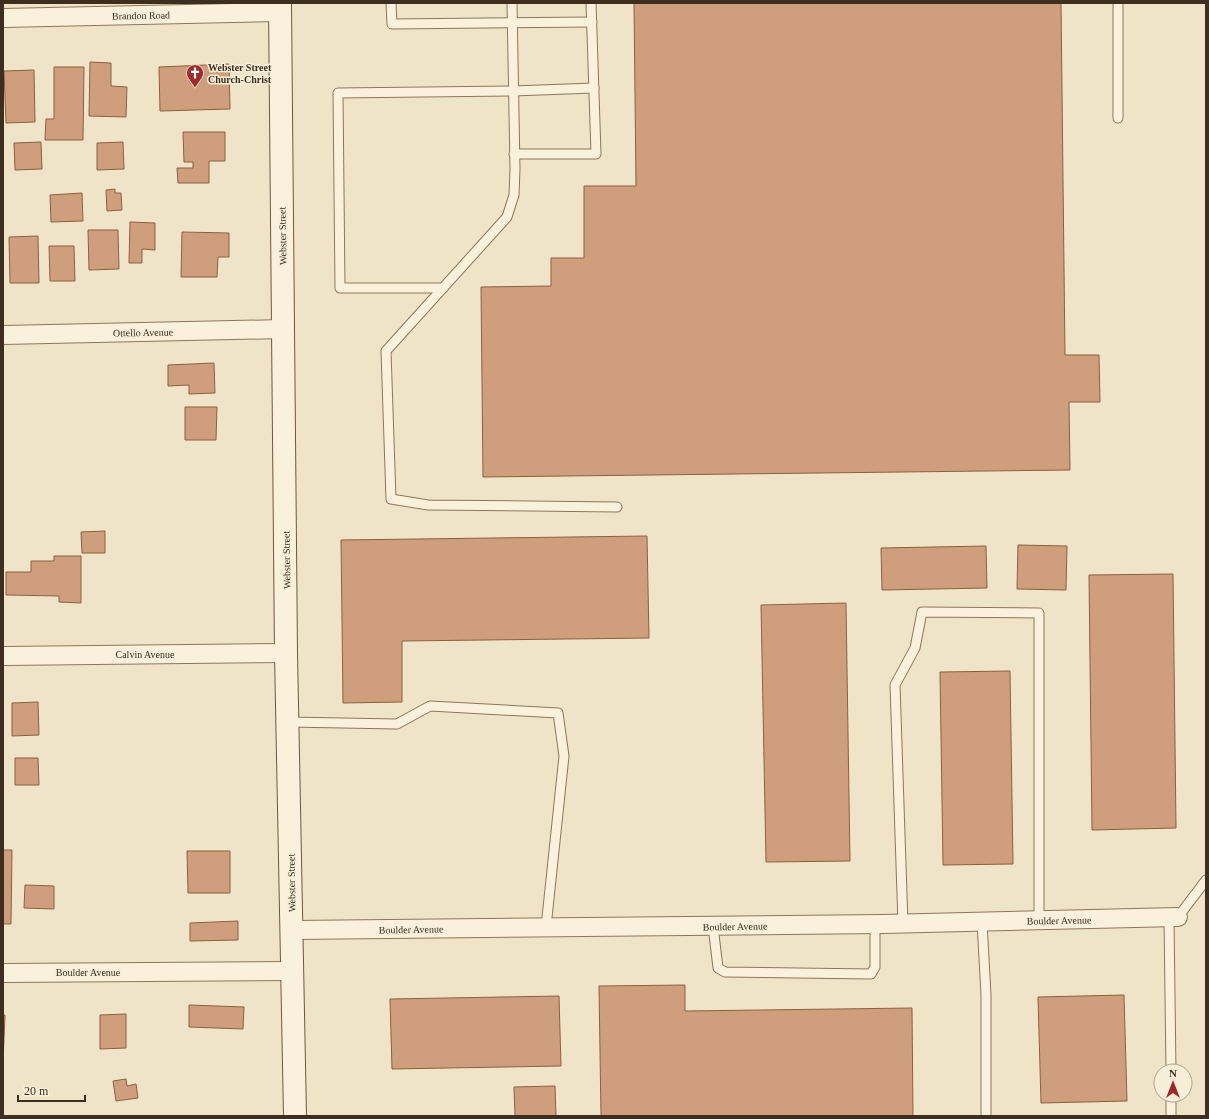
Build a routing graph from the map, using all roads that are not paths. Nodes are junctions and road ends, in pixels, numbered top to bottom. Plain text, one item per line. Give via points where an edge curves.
1 (391, 3) edge
2 (512, 3) edge
3 (591, 3) edge
4 (1118, 3) edge
5 (280, 8) edge
6 (3, 18) edge
7 (592, 22) junction
8 (512, 24) junction
9 (594, 88) junction
10 (513, 91) junction
11 (1118, 118) dead end
12 (514, 154) junction
13 (443, 288) junction
14 (284, 329) junction
15 (3, 334) edge
16 (617, 507) dead end
17 (286, 653) junction
18 (3, 656) edge
19 (288, 722) junction
20 (1206, 880) edge
21 (1174, 918) junction
22 (1039, 921) junction
23 (982, 922) junction
24 (875, 924) junction
25 (903, 924) junction
26 (713, 926) junction
27 (546, 927) junction
28 (292, 930) junction
29 (293, 971) junction
30 (3, 973) edge
31 (1171, 1063) edge
32 (1171, 1103) edge
33 (295, 1116) edge
34 (986, 1116) edge
35 (1171, 1116) edge

1 - 8 lane via 392,24
2 - 8 lane
3 - 7 lane
4 - 11 lane
5 - 6 street, Brandon Road
5 - 14 street, Webster Street
7 - 8 lane
7 - 9 lane
8 - 10 lane
9 - 10 lane
9 - 12 lane via 596,154
10 - 12 lane
10 - 13 lane via 338,93 340,288
12 - 13 lane via 514,195 507,217
13 - 16 lane via 386,351 391,499 428,505
14 - 15 street, Ottello Avenue
14 - 17 street, Webster Street
17 - 18 street, Calvin Avenue
17 - 19 street, Webster Street
19 - 27 lane via 397,724 430,706 558,713 564,756
19 - 28 street, Webster Street
20 - 21 lane
21 - 22 street, Boulder Avenue
21 - 31 lane
22 - 23 street, Boulder Avenue
22 - 25 lane via 1039,613 922,612 916,648 895,685
23 - 25 street, Boulder Avenue
23 - 34 lane via 986,995
24 - 25 street, Boulder Avenue
24 - 26 street, Boulder Avenue
24 - 26 lane via 875,967 871,974 725,972 718,968
26 - 27 street, Boulder Avenue
27 - 28 street, Boulder Avenue
28 - 29 street, Webster Street
29 - 30 street, Boulder Avenue
29 - 33 street, Webster Street
32 - 35 lane

